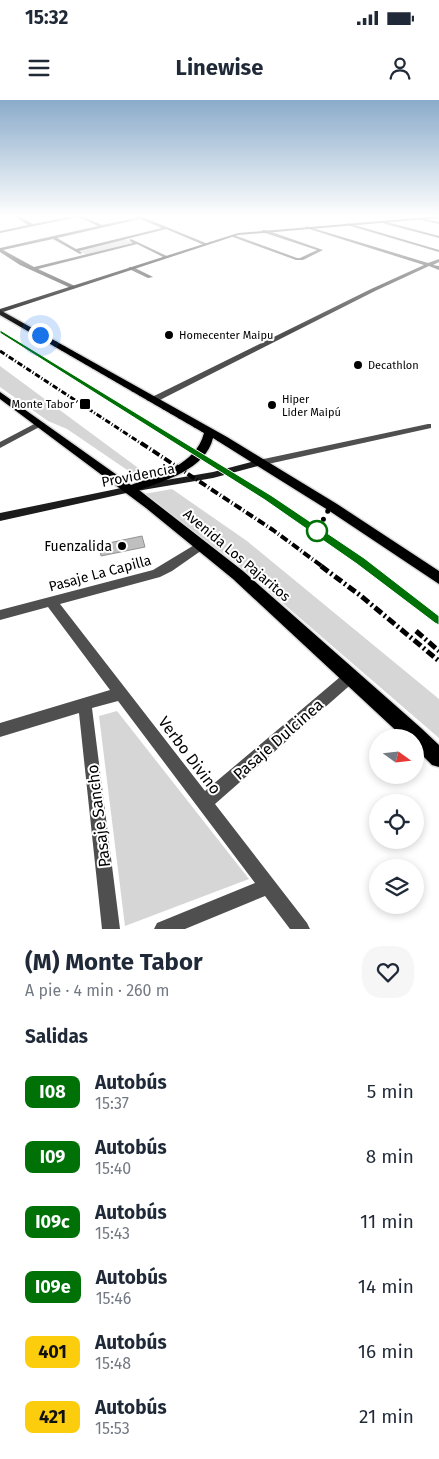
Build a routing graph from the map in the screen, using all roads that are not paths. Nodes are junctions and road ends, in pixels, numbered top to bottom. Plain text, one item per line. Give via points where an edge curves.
1 (9, 255) edge
2 (91, 255) edge
3 (162, 255) edge
4 (174, 255) edge
5 (286, 255) edge
6 (309, 255) edge
7 (395, 255) edge
8 (86, 256) joint
9 (167, 257) junction
10 (439, 260) edge
11 (428, 265) junction
12 (131, 268) junction
13 (439, 268) edge
14 (32, 269) junction
15 (150, 277) dead end
16 (73, 287) junction
17 (0, 312) edge
18 (0, 395) edge
19 (153, 400) junction
20 (41, 424) junction
21 (428, 426) dead end
22 (209, 433) junction
23 (0, 445) edge
24 (259, 463) junction
25 (131, 489) junction
26 (0, 517) edge
27 (200, 544) junction
28 (439, 578) edge
29 (51, 602) junction
30 (0, 615) edge
31 (351, 676) junction
32 (121, 693) junction
33 (85, 704) junction
34 (0, 730) edge
35 (439, 758) edge
36 (205, 802) junction
37 (269, 886) junction
38 (111, 929) edge
39 (163, 929) edge
40 (302, 929) edge

1 - 14 street
2 - 8 street
3 - 9 street
4 - 9 street
5 - 6 street via 298,259
7 - 11 street
8 - 14 street
9 - 12 street
10 - 11 street
11 - 13 street
11 - 19 street
12 - 15 street
12 - 16 street
14 - 16 street
16 - 17 street
17 - 19 main road
18 - 20 main road, Avenida Los Pajaritos
19 - 22 main road
20 - 23 street
20 - 25 main road, Avenida Los Pajaritos
21 - 24 street, Providencia
22 - 24 main road
22 - 25 main road via 206,447 193,460 169,474
24 - 25 street, Providencia
24 - 28 main road
25 - 26 street, Providencia
25 - 27 main road, Avenida Los Pajaritos
27 - 29 street, Pasaje La Capilla via 156,574
27 - 31 main road, Avenida Los Pajaritos
29 - 30 street, Pasaje La Capilla
29 - 32 street, Verbo Divino
31 - 35 main road, Avenida Los Pajaritos
31 - 36 street, Pasaje Dulcinea
32 - 33 street
32 - 36 street, Verbo Divino
33 - 34 street
33 - 38 street, Pasaje Sancho
36 - 37 street, Verbo Divino
37 - 39 street
37 - 40 street, Verbo Divino

